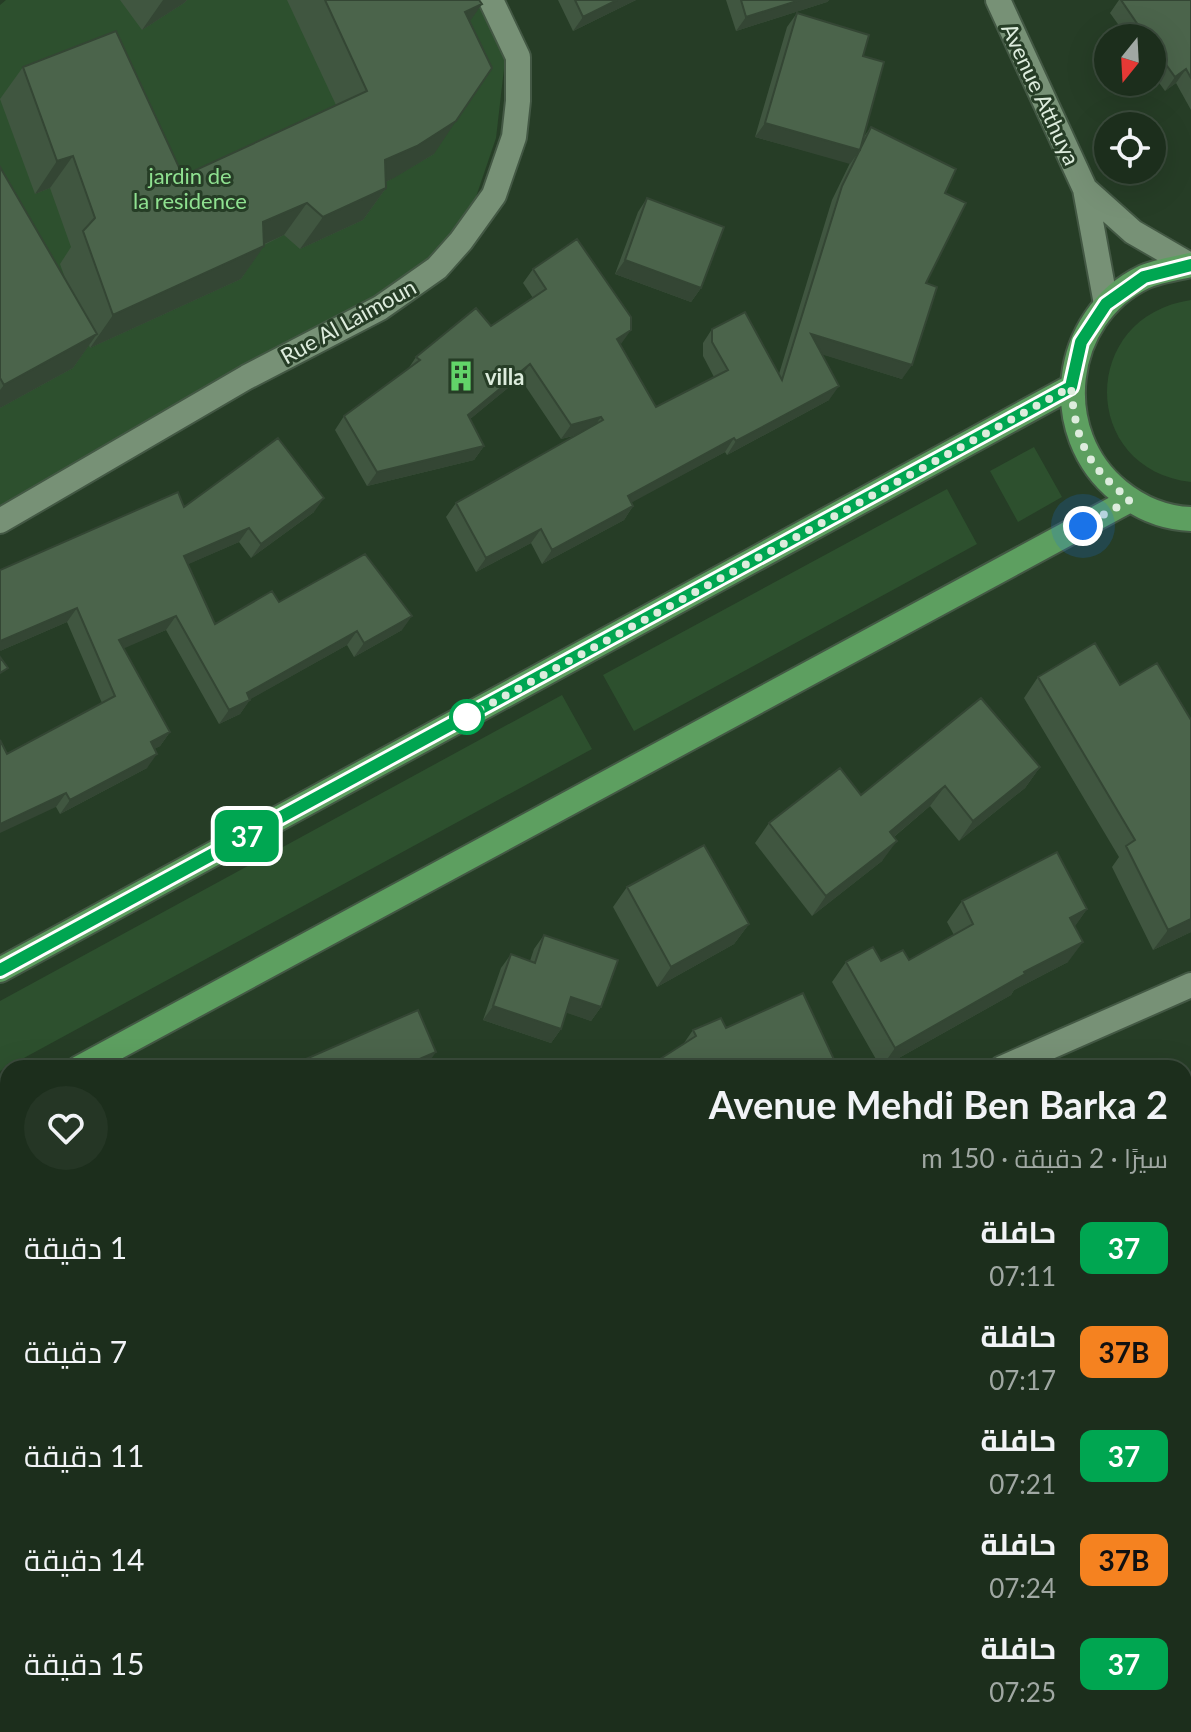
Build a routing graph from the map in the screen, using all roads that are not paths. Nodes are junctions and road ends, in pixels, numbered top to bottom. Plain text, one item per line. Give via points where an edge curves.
1 (491, 0) edge
2 (998, 0) edge
3 (1085, 189) junction
4 (1190, 265) edge
5 (1106, 304) junction
6 (1071, 387) junction
7 (1130, 500) junction
8 (0, 521) edge
9 (1186, 521) edge
10 (0, 970) edge
11 (1191, 985) edge
12 (94, 1060) edge
13 (1020, 1060) edge

1 - 8 street, Rue Al Laimoun via 518,57 514,137 494,195 437,268 380,308 247,377
2 - 3 street, Avenue Atthuya
3 - 4 street, Avenue Atthuya via 1133,232
3 - 5 street, Avenue Atthuya
4 - 5 main road via 1144,277
5 - 6 main road via 1081,342
6 - 7 main road via 1074,420 1085,452 1104,479
6 - 10 main road
7 - 9 main road
7 - 12 main road
11 - 13 street

